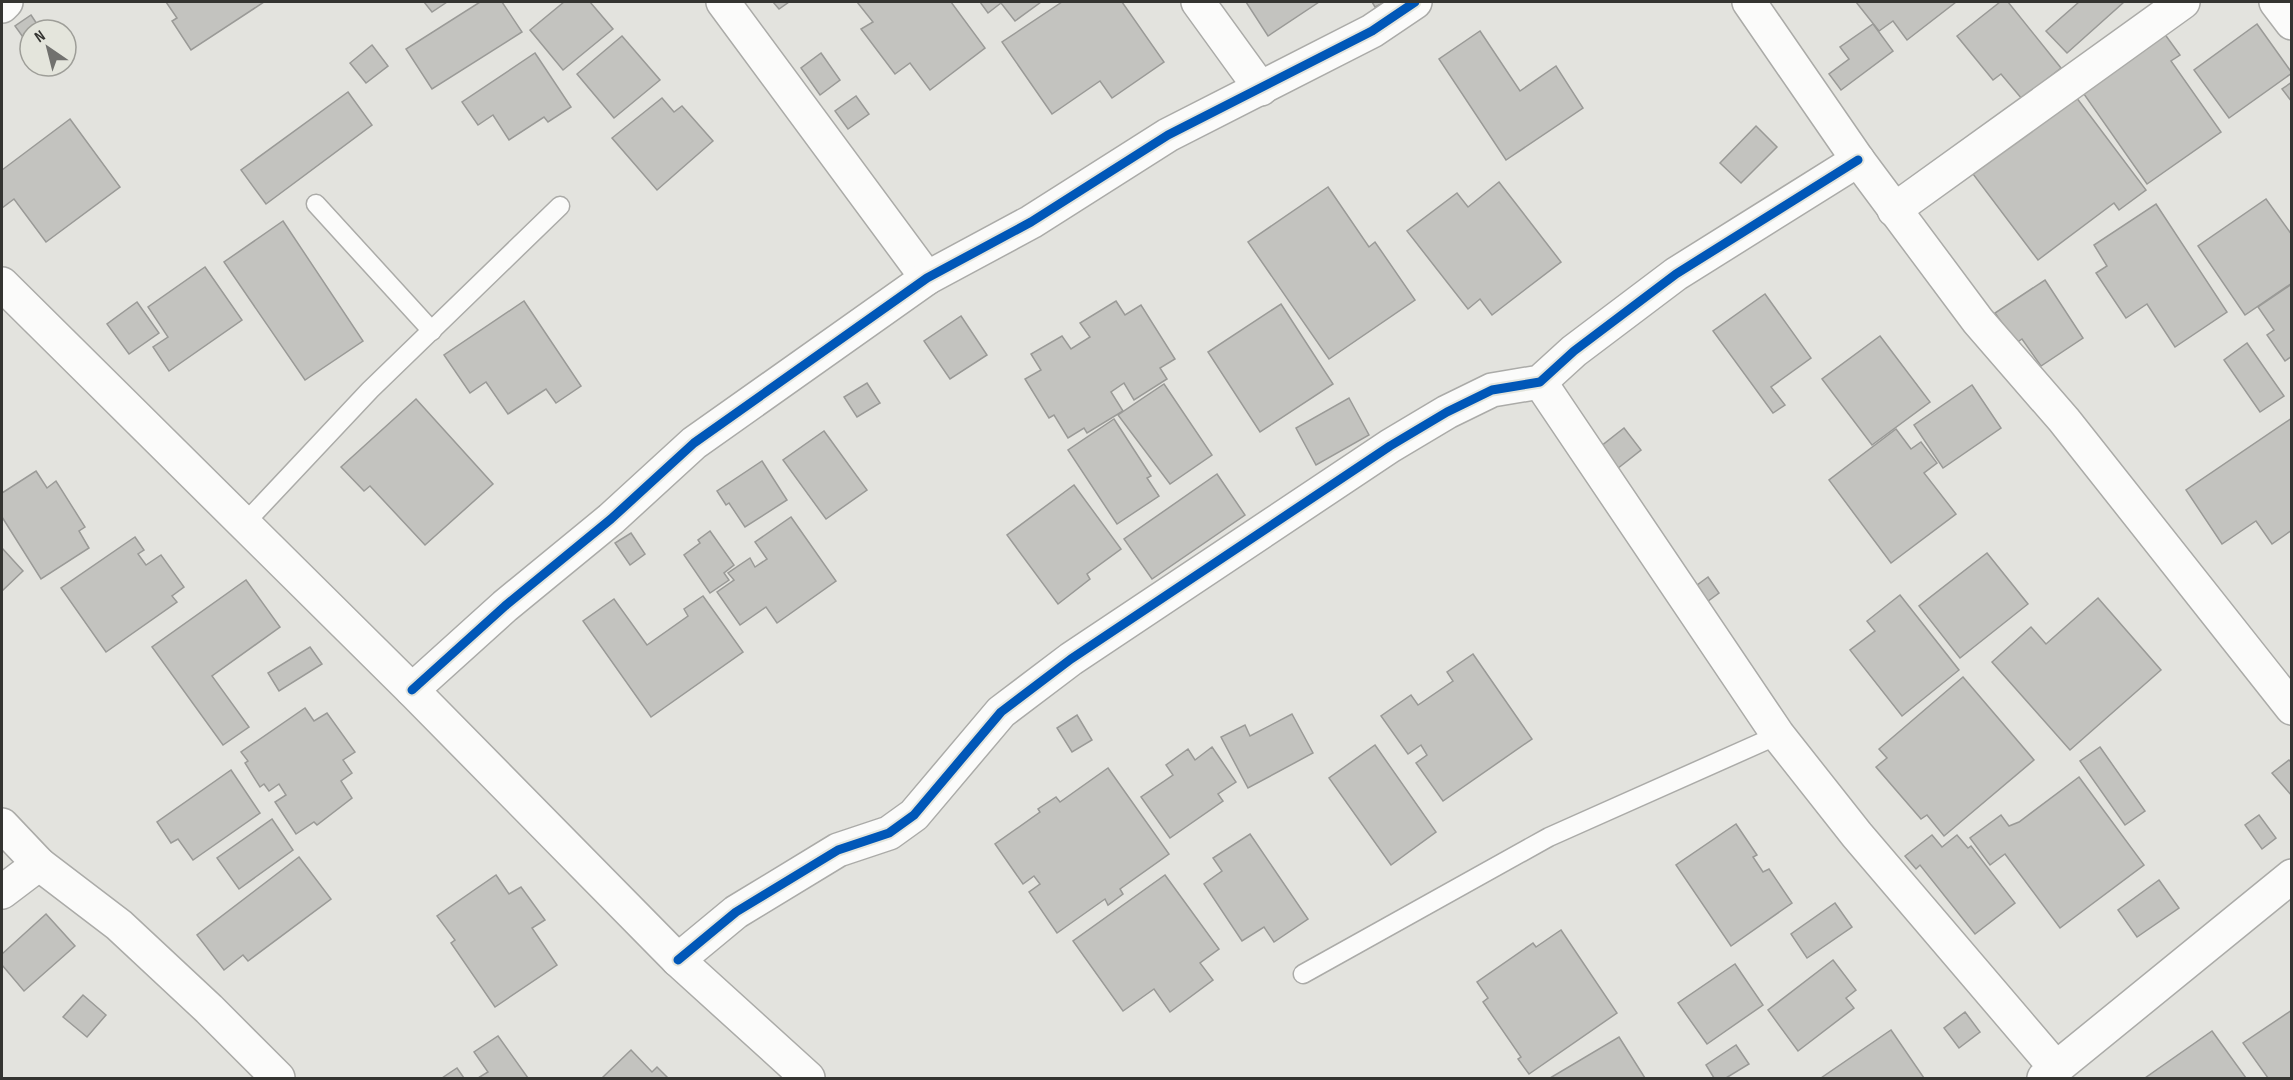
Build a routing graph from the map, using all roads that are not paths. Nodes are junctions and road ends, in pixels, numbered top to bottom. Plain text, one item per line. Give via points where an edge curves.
1 (6, 2) edge
2 (723, 2) edge
3 (1198, 2) edge
4 (1415, 2) edge
5 (1749, 2) edge
6 (2183, 2) edge
7 (2276, 2) edge
8 (2, 6) edge
9 (2292, 23) edge
10 (1261, 89) junction
11 (1858, 160) junction
12 (316, 204) dead end
13 (560, 206) dead end
14 (1894, 210) junction
15 (927, 278) junction
16 (2, 284) edge
17 (432, 331) junction
18 (1540, 382) junction
19 (244, 524) junction
20 (412, 690) junction
21 (2292, 708) edge
22 (1778, 735) junction
23 (2, 825) edge
24 (39, 864) junction
25 (2292, 876) edge
26 (2, 892) edge
27 (678, 960) junction
28 (1303, 974) dead end
29 (2050, 1073) edge
30 (278, 1078) edge
31 (808, 1078) edge

1 - 8 street
2 - 15 street
3 - 10 street
4 - 10 street via 1372,31
5 - 11 street
6 - 14 street
7 - 9 street
10 - 15 street via 1168,135 1031,222
11 - 14 street
11 - 18 street via 1676,274 1574,351
12 - 17 lane
13 - 17 lane
14 - 21 street via 1978,321 2064,420
15 - 20 street via 694,443
16 - 19 street
17 - 19 lane via 370,390
18 - 22 street
18 - 27 street via 1492,390 1447,412 1264,529 1071,659 1001,712 914,815 889,833 838,850 736,912
19 - 20 street
20 - 27 street
22 - 28 lane via 1549,837
22 - 29 street
23 - 24 street
24 - 26 street
24 - 30 street via 119,925
25 - 29 street
27 - 31 street

